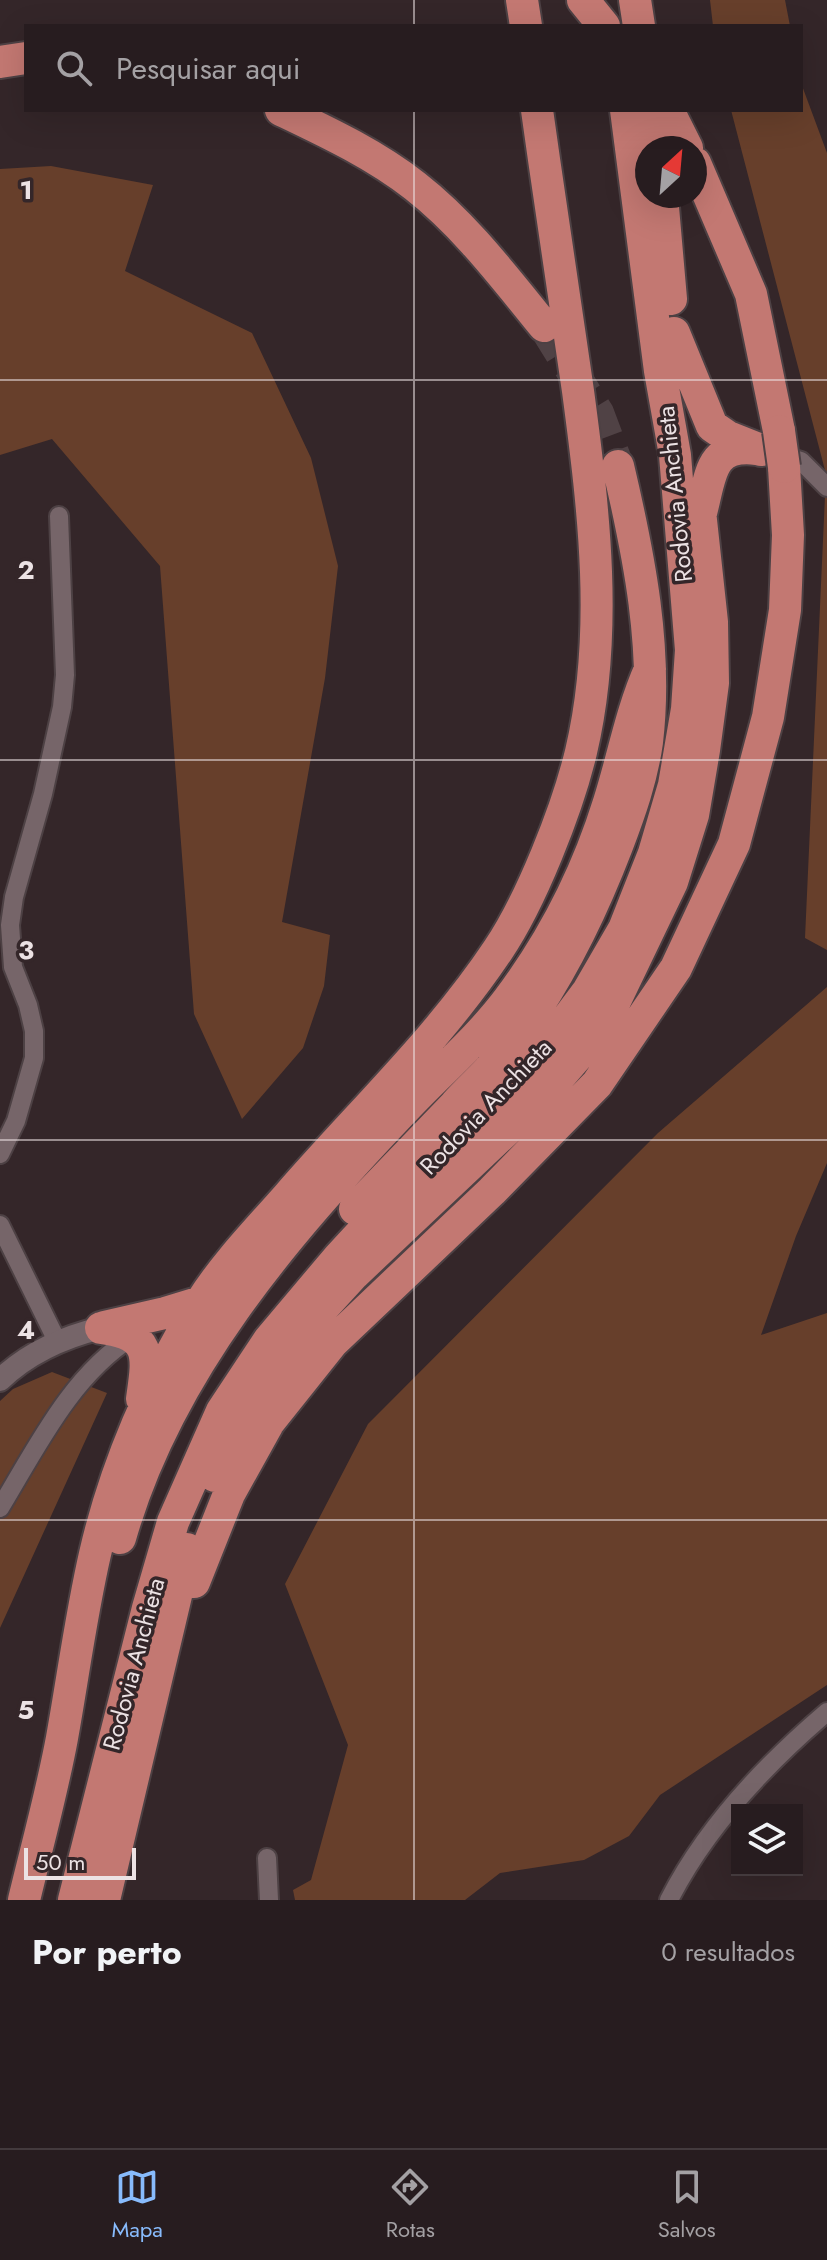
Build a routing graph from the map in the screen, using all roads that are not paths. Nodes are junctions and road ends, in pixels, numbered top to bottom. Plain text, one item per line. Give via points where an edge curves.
1 (522, 0) edge
2 (583, 0) edge
3 (612, 0) edge
4 (635, 0) edge
5 (526, 24) edge
6 (602, 24) edge
7 (615, 24) edge
8 (639, 24) edge
9 (24, 58) edge
10 (0, 62) edge
11 (285, 112) edge
12 (537, 112) edge
13 (626, 112) edge
14 (651, 112) edge
15 (669, 112) edge
16 (655, 136) edge
17 (681, 136) edge
18 (707, 190) edge
19 (663, 208) edge
20 (544, 326) tunnel mouth
21 (674, 333) junction
22 (774, 449) junction
23 (618, 466) tunnel mouth
24 (827, 487) edge
25 (701, 513) junction
26 (59, 516) dead end
27 (650, 669) junction
28 (0, 1154) edge
29 (0, 1225) edge
30 (201, 1302) junction
31 (101, 1328) junction
32 (132, 1337) junction
33 (57, 1341) junction
34 (0, 1380) edge
35 (222, 1411) junction
36 (139, 1419) junction
37 (0, 1508) edge
38 (162, 1659) junction
39 (827, 1712) edge
40 (62, 1738) junction
41 (267, 1858) dead end
42 (24, 1900) edge
43 (74, 1900) edge
44 (104, 1900) edge
45 (269, 1900) edge
46 (669, 1900) edge

1 - 5 highway
2 - 6 highway
3 - 7 highway
4 - 8 highway
9 - 10 highway
11 - 20 highway via 347,142 414,185 475,242
12 - 30 highway, Rodovia Anchieta via 595,523 592,695 580,756 531,890 500,947 401,1073 332,1145
13 - 35 highway, Rodovia Anchieta via 675,455 691,650 674,785 654,853 624,929 588,991 544,1050 339,1257 269,1340
14 - 16 highway
15 - 17 highway
18 - 22 highway via 751,294
19 - 21 highway, Rodovia Anchieta
21 - 22 highway via 712,426 728,437
21 - 25 highway, Rodovia Anchieta
22 - 24 street via 801,461
22 - 25 highway via 739,447 723,453 713,468
22 - 38 highway via 788,535 785,610 768,717 734,844 676,968 597,1084 332,1343 269,1422 229,1494
23 - 27 highway via 641,579
25 - 38 highway, Rodovia Anchieta via 713,683 693,815 666,895 613,1005 580,1053 354,1274 320,1311 265,1388 231,1443 194,1526
26 - 28 street via 62,707 10,925 13,967 34,1031 34,1058 16,1121
27 - 35 highway via 647,741 639,780 601,888 571,952 504,1054 343,1221 253,1326 229,1369
27 - 40 highway via 592,853 557,926 507,1001 342,1177 246,1290 197,1364 154,1447 124,1523 84,1685
29 - 33 street
30 - 31 highway
30 - 36 highway, Rodovia Anchieta
31 - 32 highway
31 - 33 street
32 - 36 highway via 147,1362
32 - 37 street via 100,1360 44,1435
33 - 34 street
35 - 43 highway, Rodovia Anchieta via 173,1522
36 - 40 highway, Rodovia Anchieta via 95,1552
38 - 44 highway, Rodovia Anchieta
39 - 46 street via 747,1789
40 - 42 highway, Rodovia Anchieta
41 - 45 street

